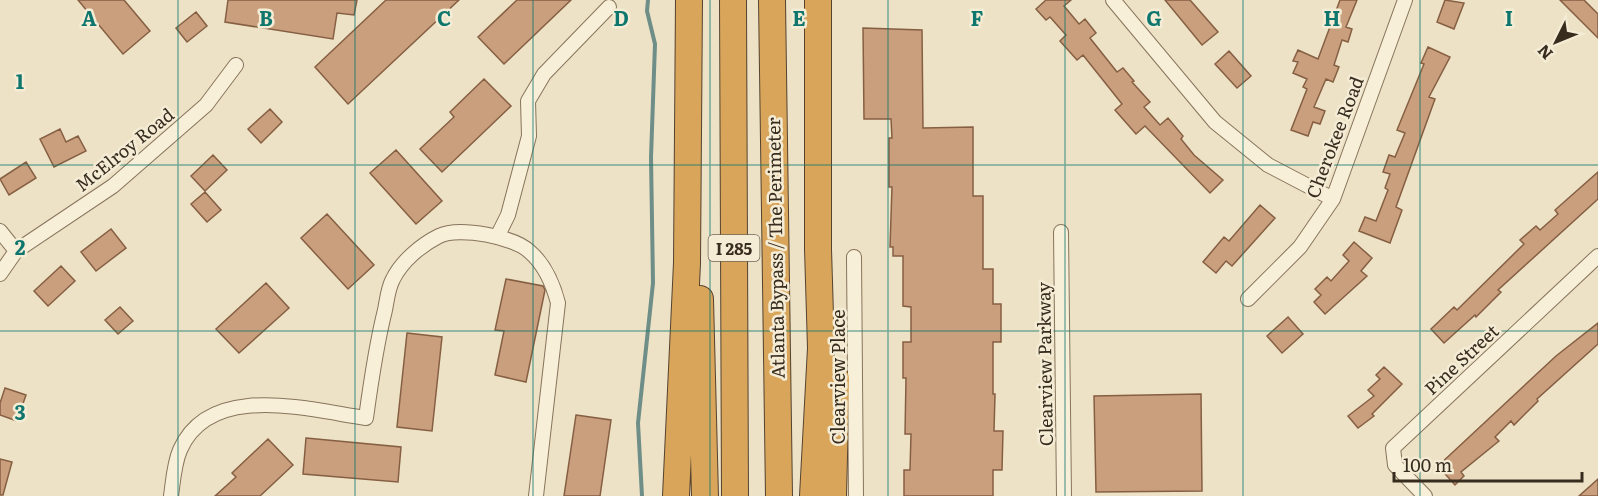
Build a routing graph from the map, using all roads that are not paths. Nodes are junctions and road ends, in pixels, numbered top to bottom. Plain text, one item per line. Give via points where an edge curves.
1 (690, 0) edge
2 (733, 0) edge
3 (772, 0) edge
4 (779, 0) edge
5 (818, 0) edge
6 (1113, 0) edge
7 (1405, 0) edge
8 (609, 7) dead end
9 (689, 26) junction
10 (236, 65) dead end
11 (773, 74) junction
12 (1333, 199) junction
13 (0, 231) edge
14 (1061, 232) dead end
15 (497, 237) junction
16 (818, 249) junction
17 (16, 251) junction
18 (1598, 256) edge
19 (854, 257) dead end
20 (0, 274) edge
21 (1248, 299) dead end
22 (171, 496) edge
23 (537, 496) edge
24 (676, 496) edge
25 (705, 496) edge
26 (735, 496) edge
27 (779, 496) edge
28 (813, 496) edge
29 (833, 496) edge
30 (856, 496) edge
31 (1064, 496) edge
32 (1425, 496) edge

1 - 9 highway
2 - 26 highway, I 285
3 - 11 highway, Atlanta Bypass / The Perimeter / I 285
4 - 11 highway
5 - 16 highway
6 - 12 street via 1215,122 1268,165
7 - 12 street, Cherokee Road
8 - 15 street via 544,74 528,101 529,136 508,215
9 - 24 highway via 687,263
9 - 25 highway via 697,164
10 - 17 street, McElroy Road via 206,105 113,186
11 - 27 highway, Atlanta Bypass / The Perimeter / I 285
12 - 21 street, Cherokee Road via 1300,247
13 - 17 street
14 - 31 street, Clearview Parkway
15 - 22 street via 441,235 410,255 392,280 376,345 366,418 258,404 221,411 193,431 180,451
15 - 23 street via 512,240 530,251 554,288 558,303
16 - 28 highway via 821,348
16 - 29 highway via 835,333
17 - 20 street, McElroy Road
18 - 32 street, Pine Street via 1393,448 1395,465
19 - 30 street, Clearview Place

